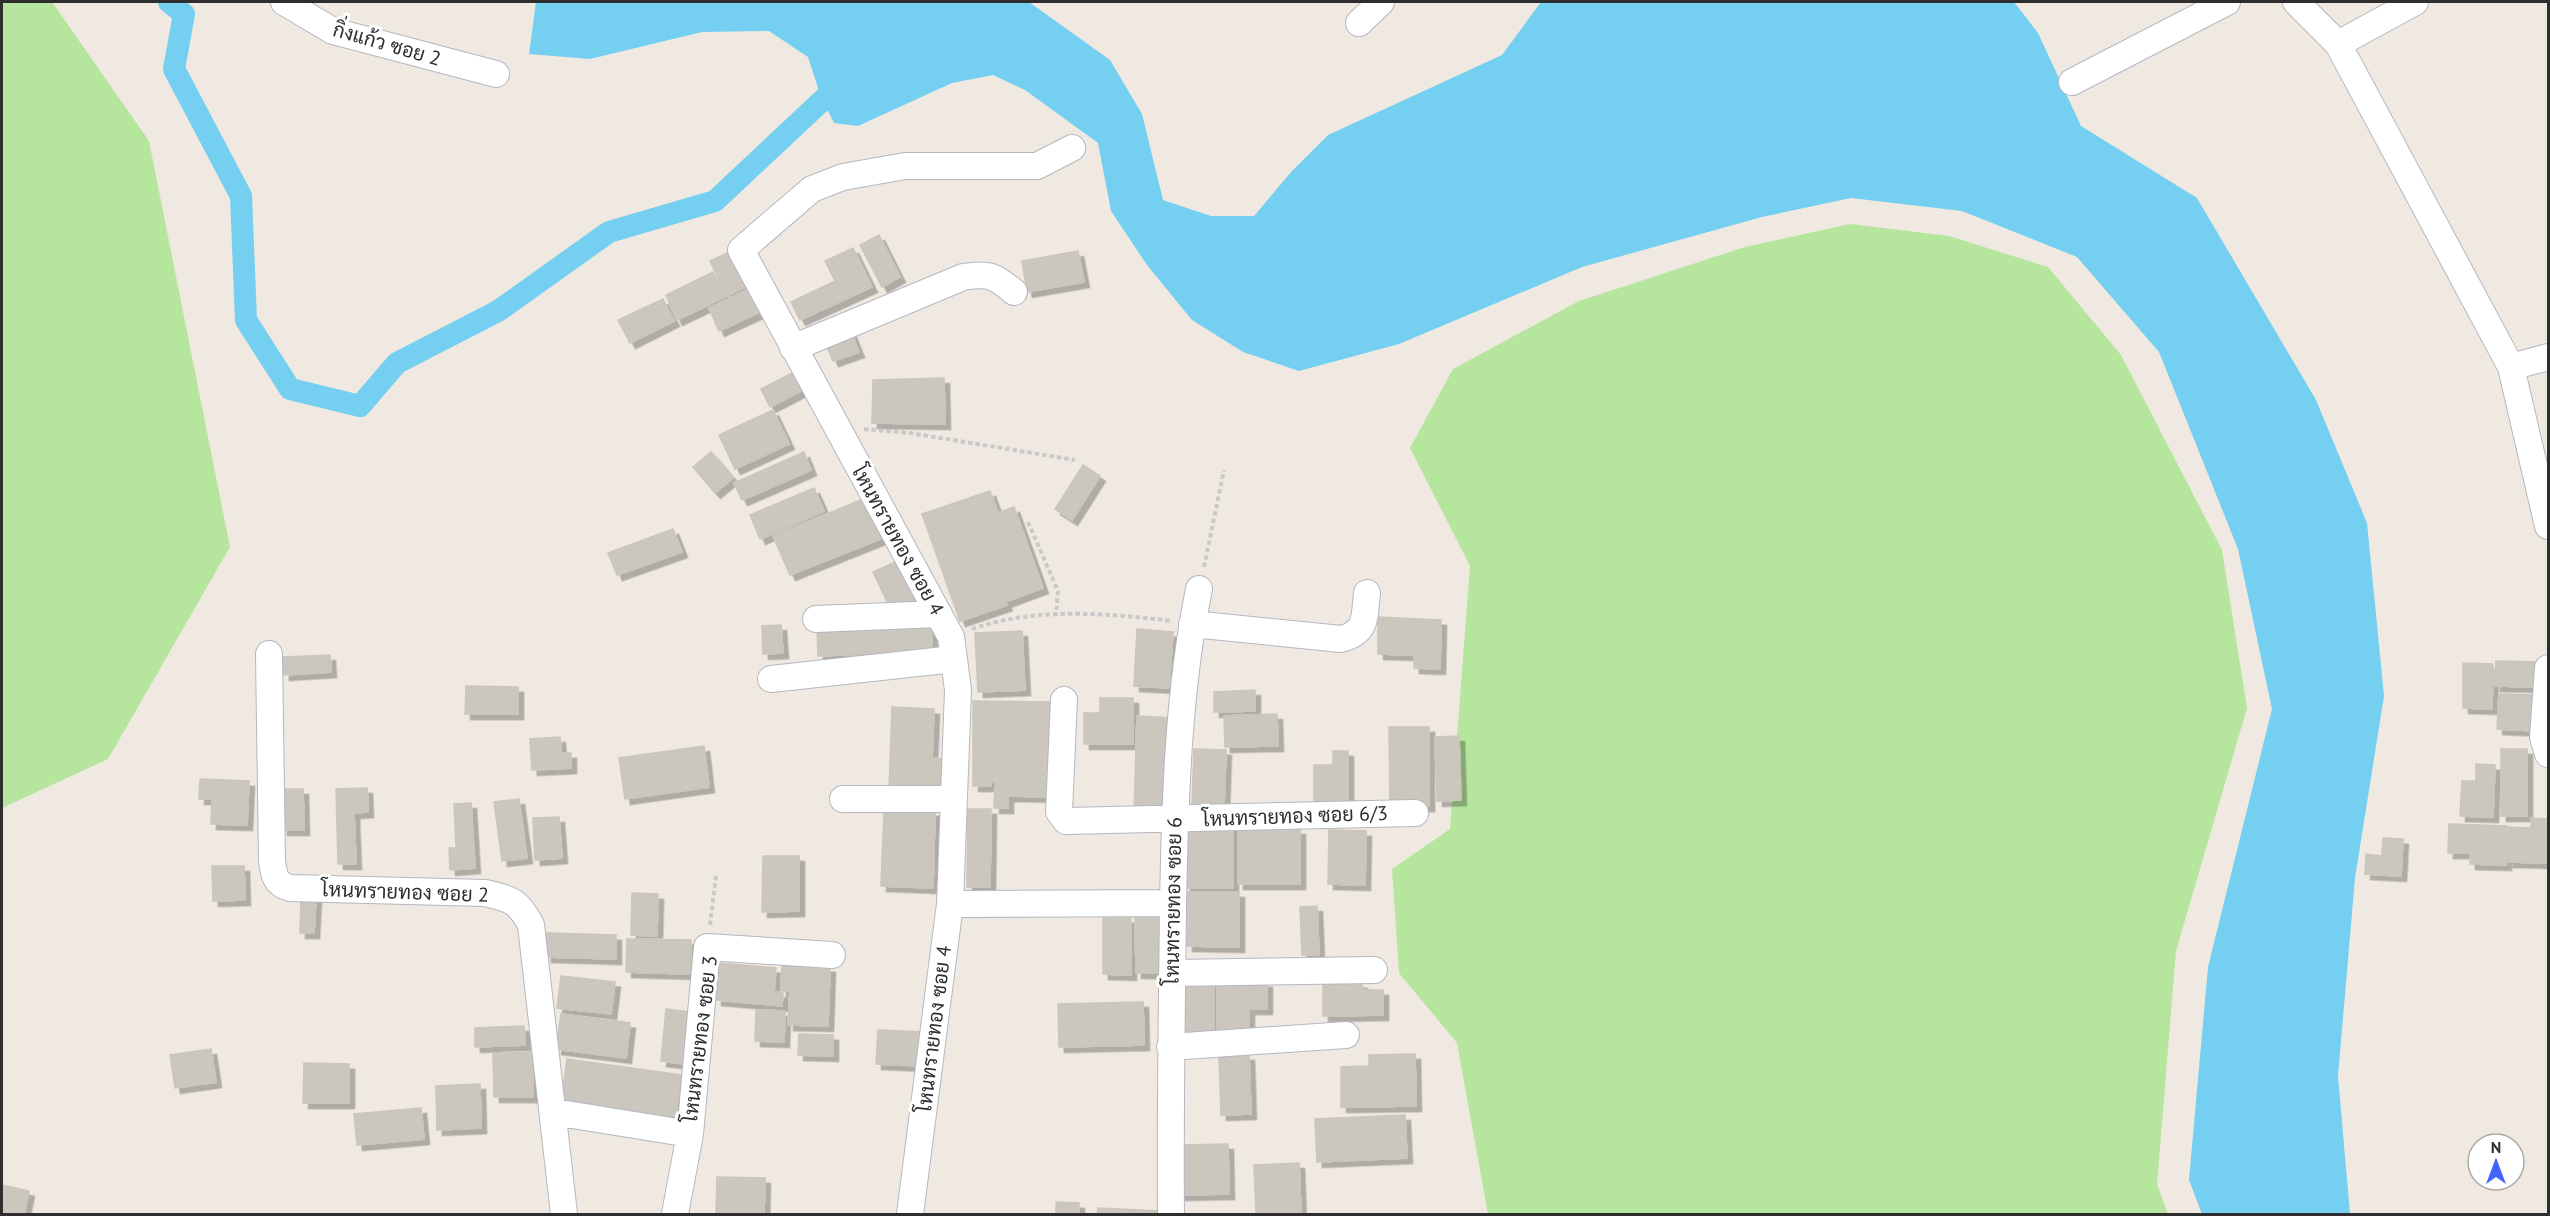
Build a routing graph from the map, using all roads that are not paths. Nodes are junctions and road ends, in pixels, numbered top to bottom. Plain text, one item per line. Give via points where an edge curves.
1 (284, 2) edge
2 (1381, 2) edge
3 (2227, 2) edge
4 (2296, 2) edge
5 (2415, 2) edge
6 (1359, 23) dead end
7 (2338, 44) junction
8 (495, 74) dead end
9 (2072, 82) dead end
10 (1072, 148) dead end
11 (1014, 292) dead end
12 (793, 348) junction
13 (2548, 357) edge
14 (2511, 367) junction
15 (2548, 526) edge
16 (1199, 589) road end
17 (1367, 593) dead end
18 (939, 614) junction
19 (816, 619) dead end
20 (1192, 624) junction
21 (953, 648) junction
22 (269, 654) dead end
23 (2548, 668) edge
24 (771, 679) dead end
25 (1064, 700) dead end
26 (2548, 754) edge
27 (843, 799) dead end
28 (954, 799) junction
29 (1415, 813) dead end
30 (1174, 819) junction
31 (1173, 903) junction
32 (950, 904) junction
33 (832, 956) dead end
34 (1374, 970) dead end
35 (1172, 974) junction
36 (1346, 1035) dead end
37 (1170, 1047) junction
38 (554, 1112) junction
39 (690, 1134) junction
40 (564, 1215) edge
41 (675, 1215) edge
42 (910, 1215) edge
43 (1171, 1215) edge

1 - 8 street, กิ่งแก้ว ซอย 2 via 333,31
2 - 6 street
3 - 9 street
4 - 7 street
5 - 7 street
7 - 14 street
10 - 12 street, โหนทรายทอง ซอย 4 via 1037,166 905,166 843,177 812,189 741,250
11 - 12 street via 996,277 963,277
12 - 18 street, โหนทรายทอง ซอย 4
13 - 14 street
14 - 15 street
16 - 20 street, โหนทรายทอง ซอย 6
17 - 20 street via 1363,626 1341,639
18 - 19 street
18 - 21 street, โหนทรายทอง ซอย 4
20 - 30 street, โหนทรายทอง ซอย 6 via 1182,694
21 - 24 street
21 - 28 street, โหนทรายทอง ซอย 4 via 958,690
22 - 38 street, โหนทรายทอง ซอย 2 via 275,880 290,888 485,893 520,905 531,925
23 - 26 street via 2543,736
25 - 30 street, โหนทรายทอง ซอย 6/3 via 1061,817 1073,821
27 - 28 street
28 - 32 street, โหนทรายทอง ซอย 4
29 - 30 street, โหนทรายทอง ซอย 6/3
30 - 31 street, โหนทรายทอง ซอย 6
31 - 32 street
31 - 35 street, โหนทรายทอง ซอย 6
32 - 42 street, โหนทรายทอง ซอย 4
33 - 39 street, โหนทรายทอง ซอย 3 via 707,947
34 - 35 street
35 - 37 street, โหนทรายทอง ซอย 6
36 - 37 street
37 - 43 street, โหนทรายทอง ซอย 6
38 - 39 street
38 - 40 street, โหนทรายทอง ซอย 2
39 - 41 street, โหนทรายทอง ซอย 3

